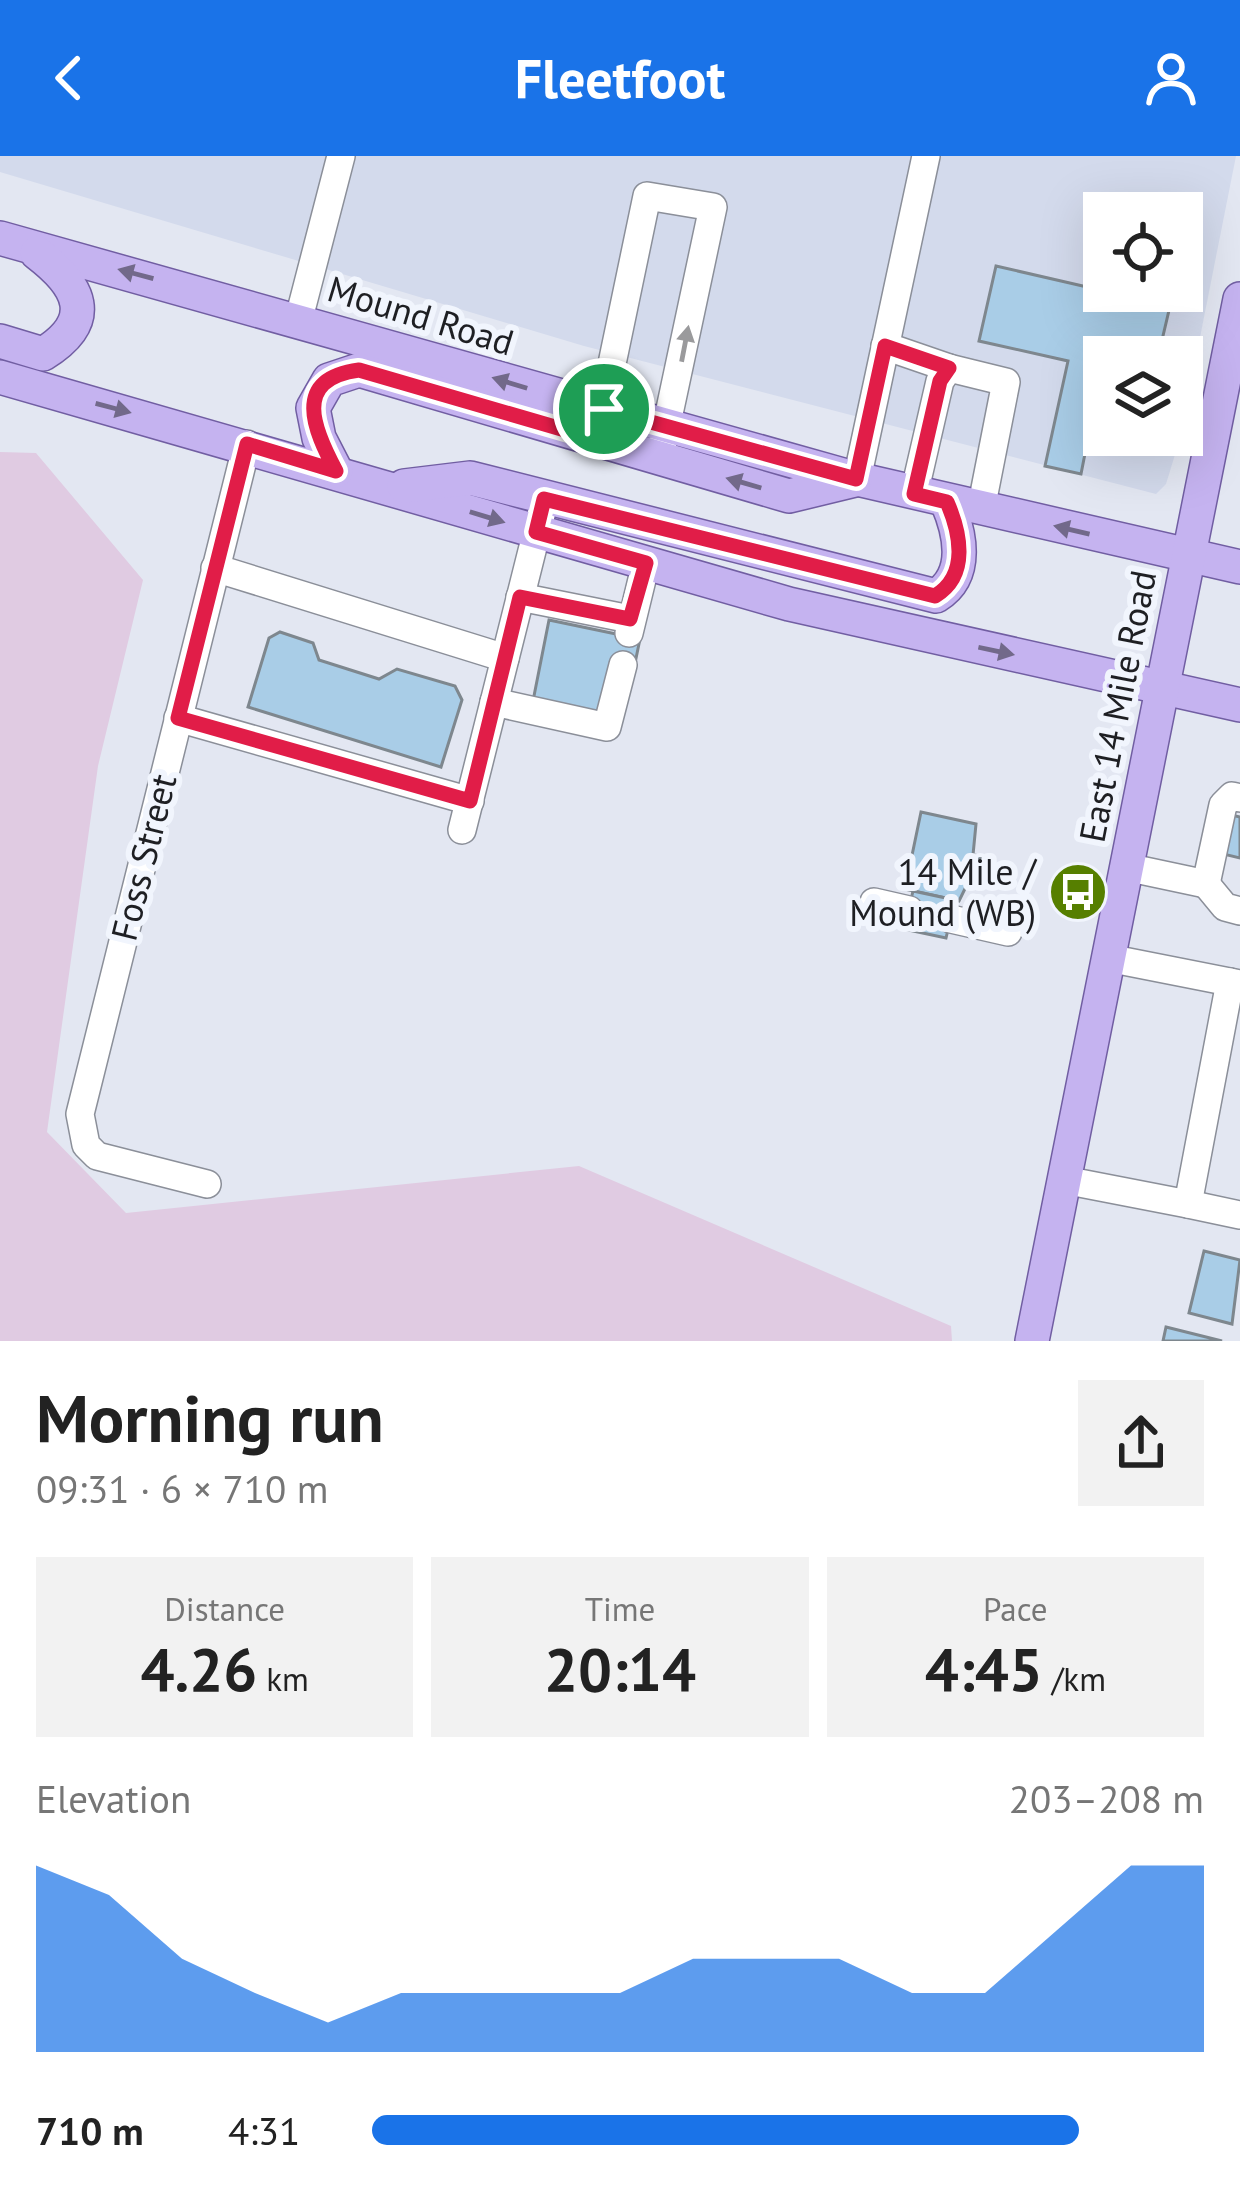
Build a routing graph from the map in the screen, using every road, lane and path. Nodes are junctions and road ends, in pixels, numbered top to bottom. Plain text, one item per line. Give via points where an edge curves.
1 (341, 156) edge
2 (926, 156) edge
3 (12, 241) edge
4 (1240, 299) edge
5 (299, 318) junction
6 (0, 341) edge
7 (885, 346) junction
8 (949, 368) junction
9 (0, 377) edge
10 (600, 424) junction
11 (663, 442) junction
12 (247, 444) junction
13 (336, 471) junction
14 (856, 479) junction
15 (931, 498) junction
16 (981, 509) junction
17 (540, 515) junction
18 (1186, 555) junction
19 (646, 563) junction
20 (1240, 567) edge
21 (215, 568) junction
22 (520, 597) junction
23 (505, 658) junction
24 (623, 665) dead end
25 (1161, 687) junction
26 (494, 702) junction
27 (1240, 705) edge
28 (178, 718) junction
29 (1240, 798) edge
30 (470, 801) junction
31 (463, 830) dead end
32 (1126, 867) junction
33 (1207, 884) junction
34 (874, 902) dead end
35 (909, 910) dead end
36 (1240, 911) edge
37 (951, 919) dead end
38 (1008, 932) dead end
39 (1108, 958) junction
40 (1235, 983) edge
41 (1064, 1180) junction
42 (207, 1184) dead end
43 (1188, 1204) junction
44 (1240, 1215) edge
45 (1032, 1341) edge

1 - 5 street
2 - 7 street
5 -> 3 main road, Mound Road
3 - 6 main road via 68,276 76,317 66,340 43,354
4 - 18 main road, East 14 Mile Road
10 -> 5 main road, Mound Road
7 - 8 street
7 - 14 street
8 - 15 street via 940,381
8 - 16 street via 1006,382
9 -> 12 main road
10 - 11 main road, Mound Road
11 -> 10 street via 712,207 647,196
10 - 13 main road via 359,370 329,380 313,408
14 -> 11 main road, Mound Road
12 - 13 main road
12 - 21 street, Foss Street
13 -> 17 main road
14 - 15 main road, Mound Road
15 - 16 main road, Mound Road
15 - 17 main road via 962,537 955,573 935,596
18 -> 16 main road, Mound Road
17 - 19 main road
17 - 22 street
18 - 20 main road, Mound Road
18 - 25 main road, East 14 Mile Road
19 - 22 street via 629,628
19 -> 25 main road via 881,627
21 - 23 street
21 - 28 street, Foss Street
22 - 23 street
23 - 26 street
24 - 26 street via 607,727
25 - 27 main road
25 - 32 main road, East 14 Mile Road
26 - 30 street
28 - 30 street
28 - 42 street, Foss Street via 80,1130 98,1156
29 - 33 street via 1222,805
30 - 31 street
32 - 33 street
32 - 39 main road, East 14 Mile Road
33 - 36 street
34 - 35 street
37 - 38 street
39 - 40 street
39 - 41 main road, East 14 Mile Road
40 - 43 street
41 - 43 street
41 - 45 main road, East 14 Mile Road
43 - 44 street

